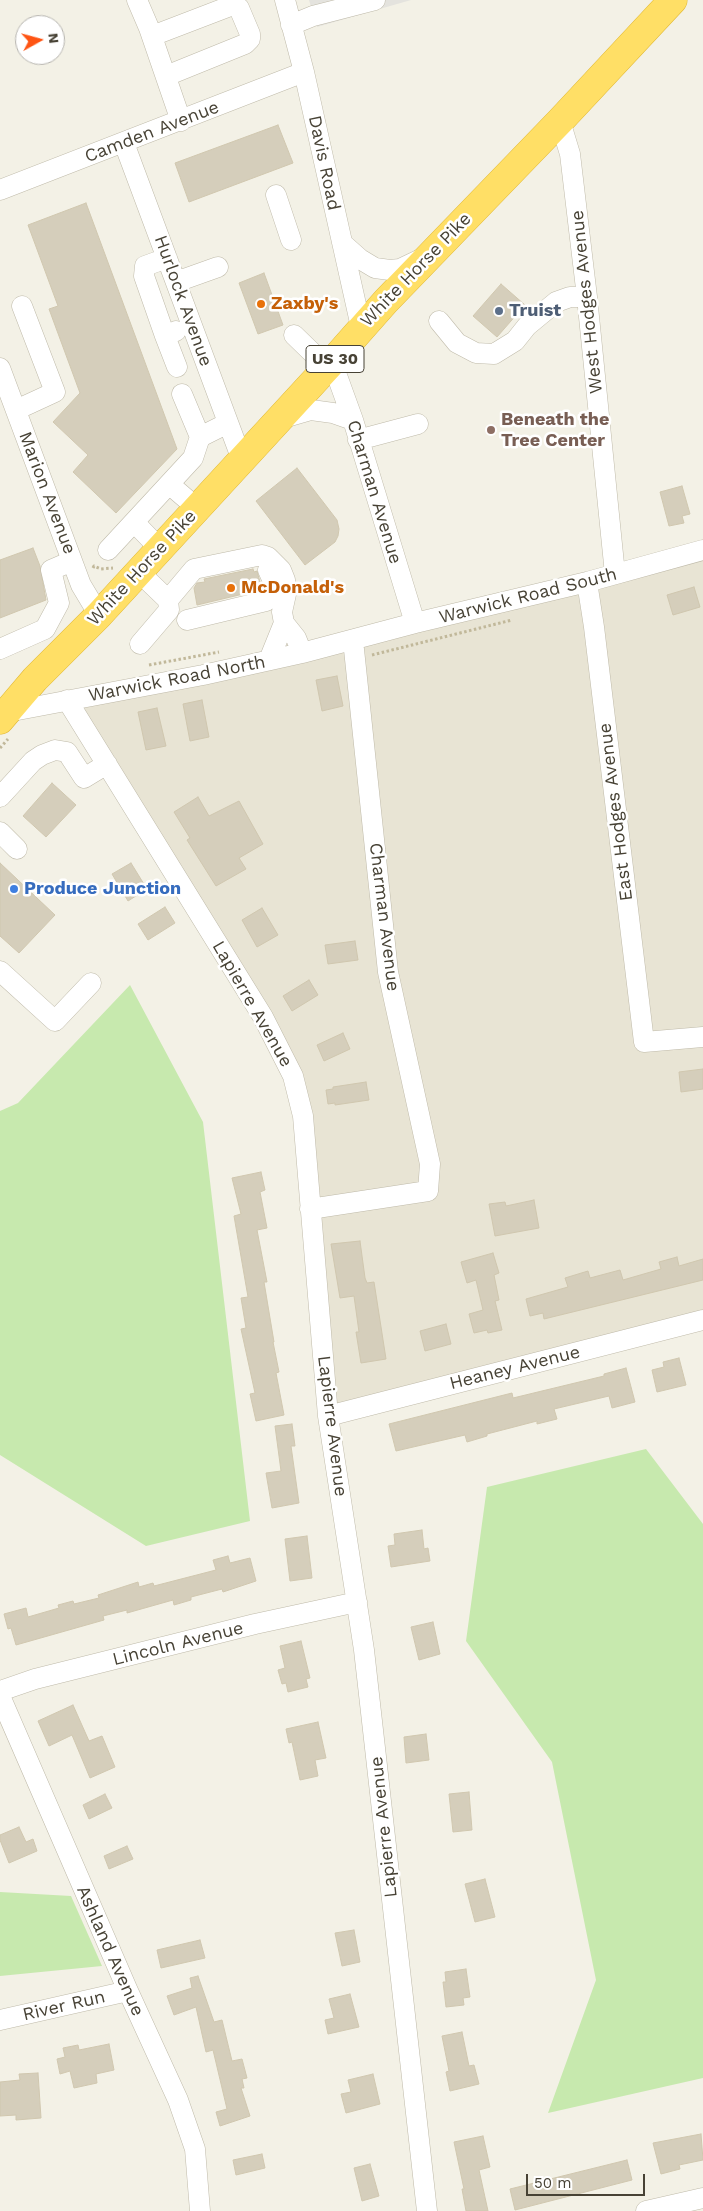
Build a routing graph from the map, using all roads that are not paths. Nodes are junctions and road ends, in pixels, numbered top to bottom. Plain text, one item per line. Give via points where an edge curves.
1 (137, 0) edge
2 (285, 0) edge
3 (375, 0) edge
4 (673, 0) edge
5 (291, 25) junction
6 (152, 36) junction
7 (304, 72) junction
8 (166, 76) junction
9 (181, 121) junction
10 (560, 122) junction
11 (124, 143) junction
12 (0, 190) edge
13 (276, 195) dead end
14 (291, 240) dead end
15 (342, 243) junction
16 (427, 256) junction
17 (167, 258) junction
18 (218, 267) dead end
19 (176, 282) junction
20 (587, 297) junction
21 (22, 306) dead end
22 (439, 321) dead end
23 (192, 325) junction
24 (361, 327) junction
25 (294, 335) dead end
26 (165, 336) junction
27 (329, 365) junction
28 (177, 367) dead end
29 (0, 368) edge
30 (182, 394) dead end
31 (16, 410) junction
32 (279, 420) junction
33 (352, 420) junction
34 (228, 423) junction
35 (418, 424) dead end
36 (200, 437) junction
37 (358, 440) junction
38 (242, 460) junction
39 (169, 484) junction
40 (197, 508) junction
41 (134, 522) junction
42 (160, 549) junction
43 (108, 550) dead end
44 (703, 550) edge
45 (72, 561) junction
46 (139, 572) junction
47 (615, 574) junction
48 (187, 578) junction
49 (587, 582) junction
50 (169, 605) junction
51 (99, 615) junction
52 (283, 617) junction
53 (187, 620) junction
54 (415, 623) junction
55 (45, 629) junction
56 (352, 640) junction
57 (140, 644) dead end
58 (0, 649) edge
59 (65, 649) junction
60 (302, 653) junction
61 (269, 660) junction
62 (67, 700) junction
63 (3, 715) edge
64 (107, 764) junction
65 (0, 797) edge
66 (0, 832) edge
67 (17, 849) dead end
68 (0, 971) edge
69 (91, 983) dead end
70 (703, 1037) edge
71 (310, 1209) junction
72 (703, 1320) edge
73 (328, 1416) junction
74 (357, 1602) junction
75 (0, 1691) edge
76 (0, 1696) edge
77 (128, 1991) junction
78 (0, 2020) edge
79 (703, 2198) edge
80 (200, 2211) edge
81 (427, 2211) edge
82 (646, 2211) edge

1 - 6 street
2 - 5 street, Davis Road
3 - 5 street
4 - 10 highway, White Horse Pike / US 30
5 - 7 street, Davis Road
6 - 8 street
6 - 8 street via 233,6 239,8 250,34 245,44
7 - 9 street, Camden Avenue
7 - 15 street, Davis Road
8 - 9 street
9 - 11 street, Camden Avenue
10 - 16 highway, White Horse Pike / US 30
10 - 20 street, West Hodges Avenue via 570,154
11 - 12 street, Camden Avenue
11 - 17 street, Hurlock Avenue
13 - 14 street
15 - 16 street via 375,268 400,268
15 - 24 street, Davis Road
16 - 24 highway, White Horse Pike / US 30
17 - 19 street, Hurlock Avenue
17 - 26 street via 145,266 144,276
18 - 19 street
19 - 23 street, Hurlock Avenue
20 - 22 street via 570,297 556,302 515,341 494,354 476,353 458,343
20 - 47 street, West Hodges Avenue
21 - 31 street via 55,392
23 - 26 street
23 - 34 street, Hurlock Avenue
24 - 27 highway, White Horse Pike / US 30
25 - 27 street
26 - 28 street
27 - 32 highway, White Horse Pike / US 30
27 - 33 street, Charman Avenue
29 - 31 street, Marion Avenue
30 - 36 street
31 - 45 street, Marion Avenue
32 - 33 street via 312,410
32 - 38 highway, White Horse Pike / US 30
33 - 37 street, Charman Avenue
34 - 36 street
34 - 38 street, Hurlock Avenue
35 - 37 street
36 - 39 street via 193,458
37 - 54 street, Charman Avenue
38 - 40 highway, White Horse Pike / US 30
39 - 40 street
39 - 41 street
40 - 42 highway, White Horse Pike / US 30
41 - 42 street
41 - 43 street
42 - 46 highway, White Horse Pike / US 30
44 - 47 street, Warwick Road South
45 - 51 street, Marion Avenue
45 - 55 street via 51,570 59,603
46 - 50 street
46 - 51 highway, White Horse Pike / US 30
47 - 49 street, Warwick Road South
48 - 50 street
48 - 52 street via 194,570 262,555 268,557 281,570 285,580
48 - 53 street via 263,566 269,570 273,588 271,596 260,603
49 - 54 street, Warwick Road South
49 - 70 street, East Hodges Avenue via 644,1042
50 - 53 street
50 - 57 street
51 - 59 highway, White Horse Pike / US 30
52 - 53 street via 207,623
52 - 60 street
52 - 61 street
54 - 56 street, Warwick Road South
55 - 58 street
55 - 59 street
56 - 60 street, Warwick Road North
56 - 71 street, Charman Avenue via 388,972 430,1164 428,1191
59 - 63 highway, White Horse Pike / US 30
60 - 61 street, Warwick Road North
61 - 62 street, Warwick Road North
62 - 63 street, Warwick Road North
62 - 64 street, Lapierre Avenue
64 - 65 street via 84,778 67,752 55,750 33,762
64 - 71 street, Lapierre Avenue via 263,1017 293,1076 303,1116
66 - 67 street
68 - 69 street via 55,1021
71 - 73 street, Lapierre Avenue
72 - 73 street, Heaney Avenue
73 - 74 street, Lapierre Avenue
74 - 75 street, Lincoln Avenue via 255,1624 35,1679
74 - 81 street, Lapierre Avenue
76 - 77 street, Ashland Avenue
77 - 78 street, River Run
77 - 80 street, Ashland Avenue via 178,2100 195,2149
79 - 82 street

